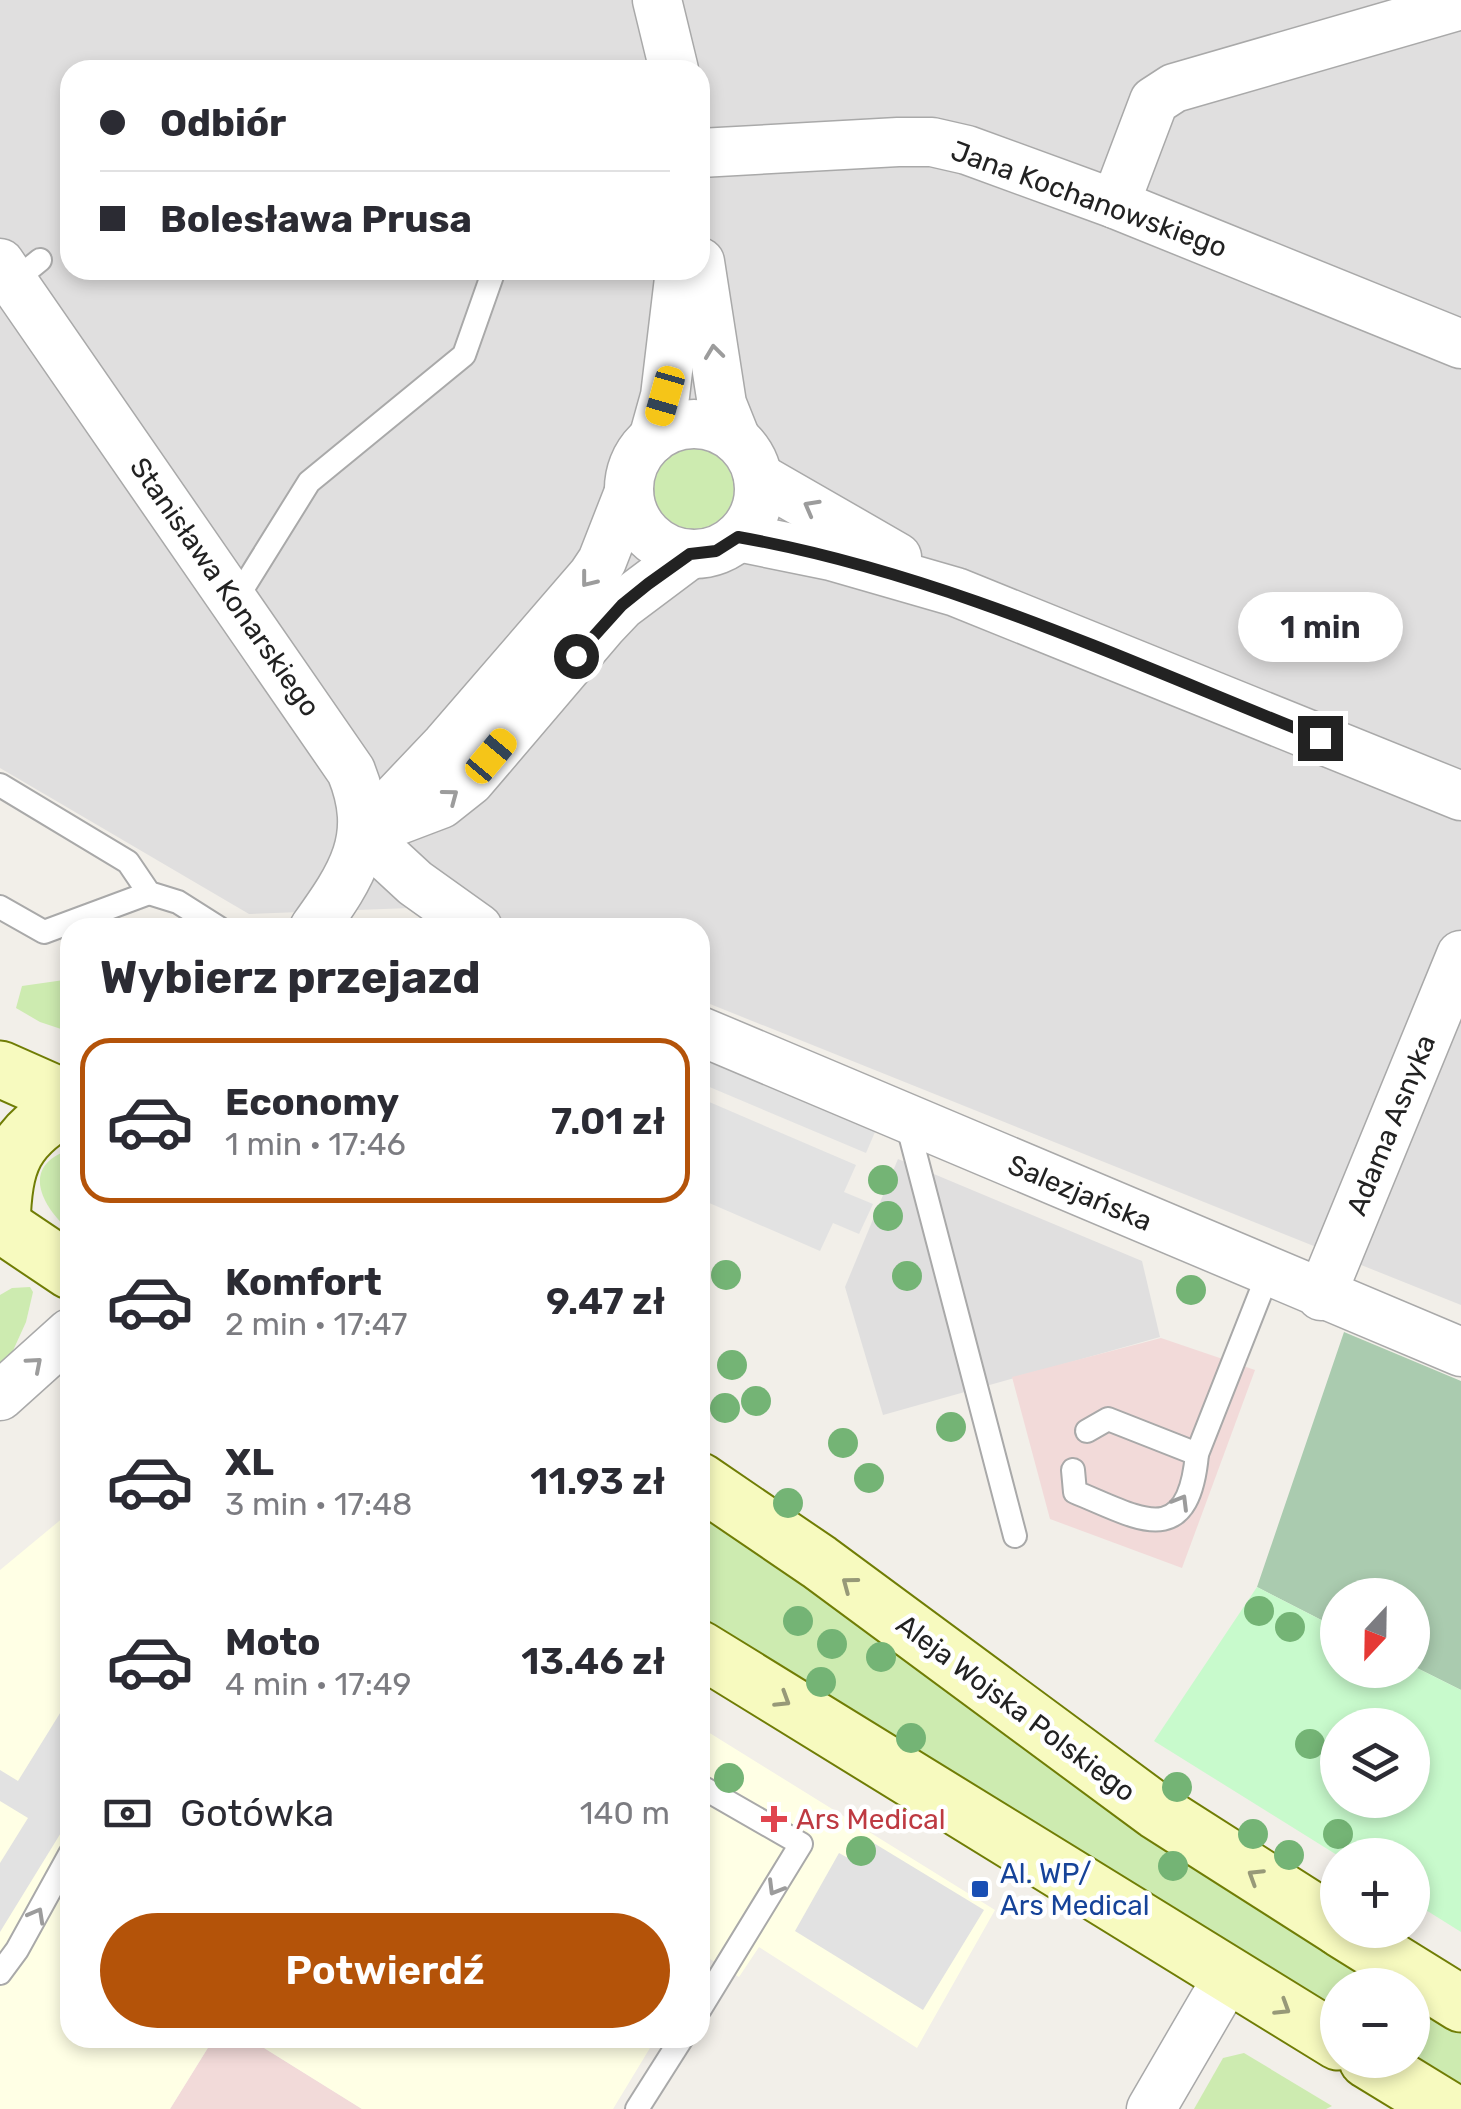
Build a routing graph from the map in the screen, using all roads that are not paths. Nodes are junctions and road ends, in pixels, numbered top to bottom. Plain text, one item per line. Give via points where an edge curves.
1 (657, 0) edge
2 (1461, 4) edge
3 (672, 60) edge
4 (710, 153) edge
5 (1115, 204) junction
6 (18, 268) edge
7 (490, 280) edge
8 (679, 280) edge
9 (703, 280) edge
10 (1461, 344) edge
11 (653, 439) junction
12 (747, 458) junction
13 (629, 492) junction
14 (738, 537) junction
15 (690, 554) junction
16 (956, 592) junction
17 (235, 601) junction
18 (0, 785) edge
19 (1461, 796) edge
20 (362, 834) junction
21 (149, 893) junction
22 (0, 907) edge
23 (82, 918) edge
24 (203, 918) edge
25 (321, 918) edge
26 (464, 918) edge
27 (60, 926) edge
28 (1461, 955) edge
29 (710, 1036) edge
30 (0, 1069) edge
31 (60, 1097) edge
32 (60, 1110) edge
33 (906, 1119) junction
34 (1, 1226) edge
35 (60, 1264) edge
36 (1268, 1274) junction
37 (1321, 1296) junction
38 (60, 1342) edge
39 (1461, 1352) edge
40 (0, 1396) edge
41 (1133, 1428) junction
42 (1087, 1431) dead end
43 (1112, 1441) dead end
44 (1182, 1456) junction
45 (1073, 1470) dead end
46 (710, 1488) edge
47 (1015, 1536) dead end
48 (710, 1655) edge
49 (710, 1792) edge
50 (60, 1872) edge
51 (1320, 1916) edge
52 (1371, 1948) edge
53 (0, 1973) edge
54 (1228, 1975) junction
55 (710, 1994) edge
56 (1461, 2004) edge
57 (1320, 2031) edge
58 (676, 2048) edge
59 (1396, 2078) edge
60 (637, 2109) edge
61 (1151, 2109) edge
62 (1447, 2109) edge

1 - 3 street
2 - 5 street via 1174,88 1154,101
4 - 5 street, Jana Kochanowskiego via 932,142
5 - 10 street, Jana Kochanowskiego
6 - 17 street, Stanisława Konarskiego
7 - 17 lane via 464,355 309,482
8 - 11 street
12 -> 9 street via 722,404
11 - 12 street via 685,425 720,430
11 - 13 street via 635,463
12 - 14 street via 756,510
16 -> 12 street
13 - 15 street via 643,530 664,547
13 -> 20 street via 592,576
14 - 15 street via 716,551
14 - 16 street
20 -> 15 street via 442,804 470,781 602,625
16 - 19 street
17 - 20 street, Stanisława Konarskiego via 351,772
18 - 21 lane via 128,862
20 - 25 street, Stanisława Konarskiego via 353,869
20 - 26 street
21 - 23 lane
21 - 24 lane
22 - 27 lane via 44,932
28 - 37 street, Adama Asnyka
29 - 33 street, Salezjańska
30 - 31 main road
32 - 34 main road via 14,1152
33 - 36 street, Salezjańska
33 - 47 lane
34 - 35 main road
36 - 37 street, Salezjańska
36 - 44 lane
37 - 39 street, Salezjańska
40 -> 38 street
41 - 42 lane via 1108,1419
41 - 43 lane
41 - 44 lane via 1150,1446
45 -> 44 lane via 1075,1492 1097,1490 1164,1521 1184,1501 1196,1471
51 -> 46 main road, Aleja Wojska Polskiego via 1156,1811
48 -> 54 main road
49 -> 55 lane via 801,1844
53 -> 50 lane
52 - 56 main road, Aleja Wojska Polskiego
54 -> 57 main road
54 - 61 street
58 - 60 lane
59 - 62 main road

